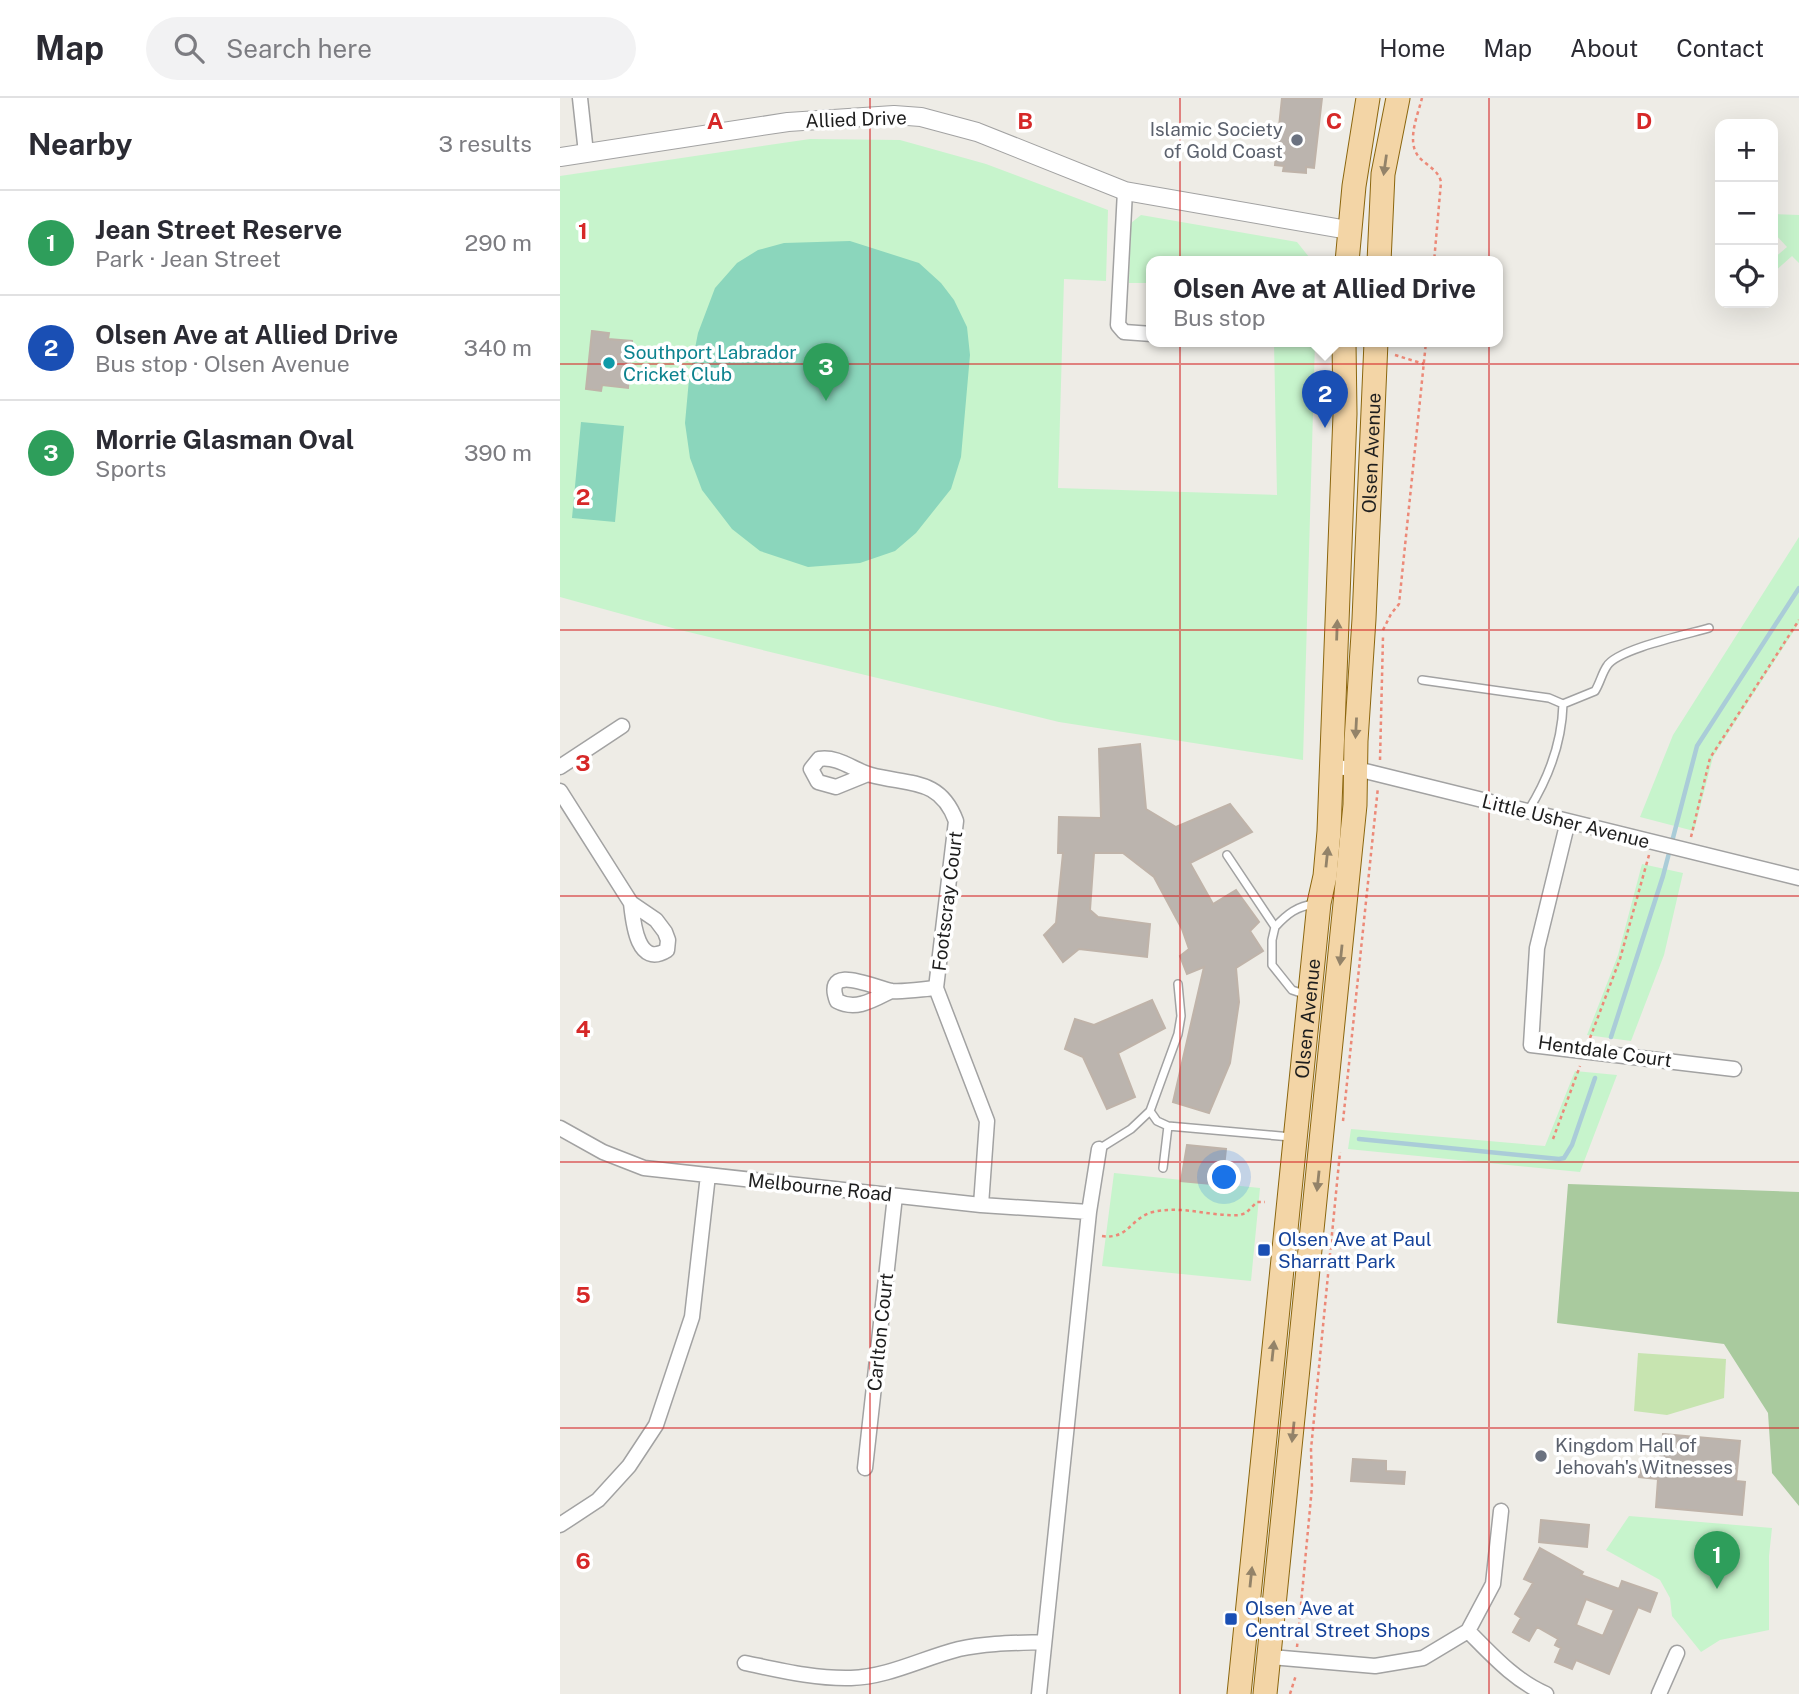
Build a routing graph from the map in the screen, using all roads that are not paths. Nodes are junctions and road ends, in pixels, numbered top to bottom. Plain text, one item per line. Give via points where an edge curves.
1 (580, 98) edge
2 (1368, 98) edge
3 (1398, 98) edge
4 (586, 153) junction
5 (560, 157) edge
6 (1125, 191) junction
7 (1348, 230) junction
8 (1347, 256) edge
9 (1379, 256) edge
10 (1146, 334) edge
11 (1345, 347) edge
12 (1385, 347) edge
13 (1709, 628) dead end
14 (1422, 680) dead end
15 (1563, 704) junction
16 (622, 726) dead end
17 (560, 767) edge
18 (1334, 767) junction
19 (1357, 769) junction
20 (868, 774) dead end
21 (560, 791) edge
22 (1528, 811) junction
23 (1568, 821) junction
24 (1227, 855) dead end
25 (1799, 878) edge
26 (631, 903) dead end
27 (1319, 903) junction
28 (1275, 927) junction
29 (1178, 984) dead end
30 (936, 988) junction
31 (891, 991) dead end
32 (1309, 996) junction
33 (1734, 1069) dead end
34 (1150, 1111) junction
35 (1168, 1126) junction
36 (560, 1128) edge
37 (1295, 1138) junction
38 (1099, 1149) joint
39 (1163, 1168) dead end
40 (708, 1175) junction
41 (895, 1196) junction
42 (981, 1206) junction
43 (1089, 1212) junction
44 (866, 1468) dead end
45 (1501, 1511) dead end
46 (560, 1525) edge
47 (1468, 1631) junction
48 (1044, 1642) junction
49 (1677, 1653) dead end
50 (1271, 1657) junction
51 (745, 1663) dead end
52 (1039, 1694) edge
53 (1239, 1694) edge
54 (1265, 1694) edge
55 (1546, 1694) edge
56 (1659, 1694) edge

1 - 4 street
2 - 7 main road
3 -> 9 main road via 1383,174
4 - 5 street, Allied Drive
4 - 6 street, Allied Drive via 788,122 894,115 977,132
6 - 7 street, Allied Drive
6 - 10 street via 1118,325 1124,332
7 - 8 main road
18 -> 11 main road, Olsen Avenue
12 -> 19 main road, Olsen Avenue
13 - 15 lane via 1620,656 1607,664 1595,691
14 - 15 lane via 1549,698
15 - 22 lane via 1544,786
16 - 17 street
18 - 19 street, Little Usher Avenue
27 -> 18 main road, Olsen Avenue
19 - 22 street, Little Usher Avenue
19 -> 50 main road, Olsen Avenue
20 - 30 street, Footscray Court via 922,784 944,797 956,821
21 - 26 street
22 - 23 street, Little Usher Avenue
23 - 25 street, Little Usher Avenue
23 - 33 street, Hentdale Court via 1537,948 1531,1045
24 - 28 lane
27 - 28 lane via 1301,906
27 - 32 main road, Olsen Avenue
28 - 32 lane via 1272,965 1292,990
29 - 34 lane via 1178,1034
30 - 31 street
30 - 42 street, Footscray Court via 987,1121
32 - 37 main road, Olsen Avenue
34 - 35 lane
34 - 38 lane
35 - 37 lane
35 - 39 lane
36 - 40 street, Melbourne Road via 644,1168
53 -> 37 main road, Olsen Avenue
38 - 43 street
40 - 41 street, Melbourne Road
40 - 46 street via 692,1317 656,1425 629,1466 598,1500
41 - 42 street, Melbourne Road
41 - 44 street, Carlton Court
42 - 43 street, Melbourne Road
43 - 48 street
45 - 47 street via 1493,1584
47 - 50 street via 1423,1658 1375,1666
47 - 55 street via 1496,1660
48 - 51 street via 982,1645 852,1678
48 - 52 street
49 - 56 street
50 - 54 main road, Olsen Avenue

